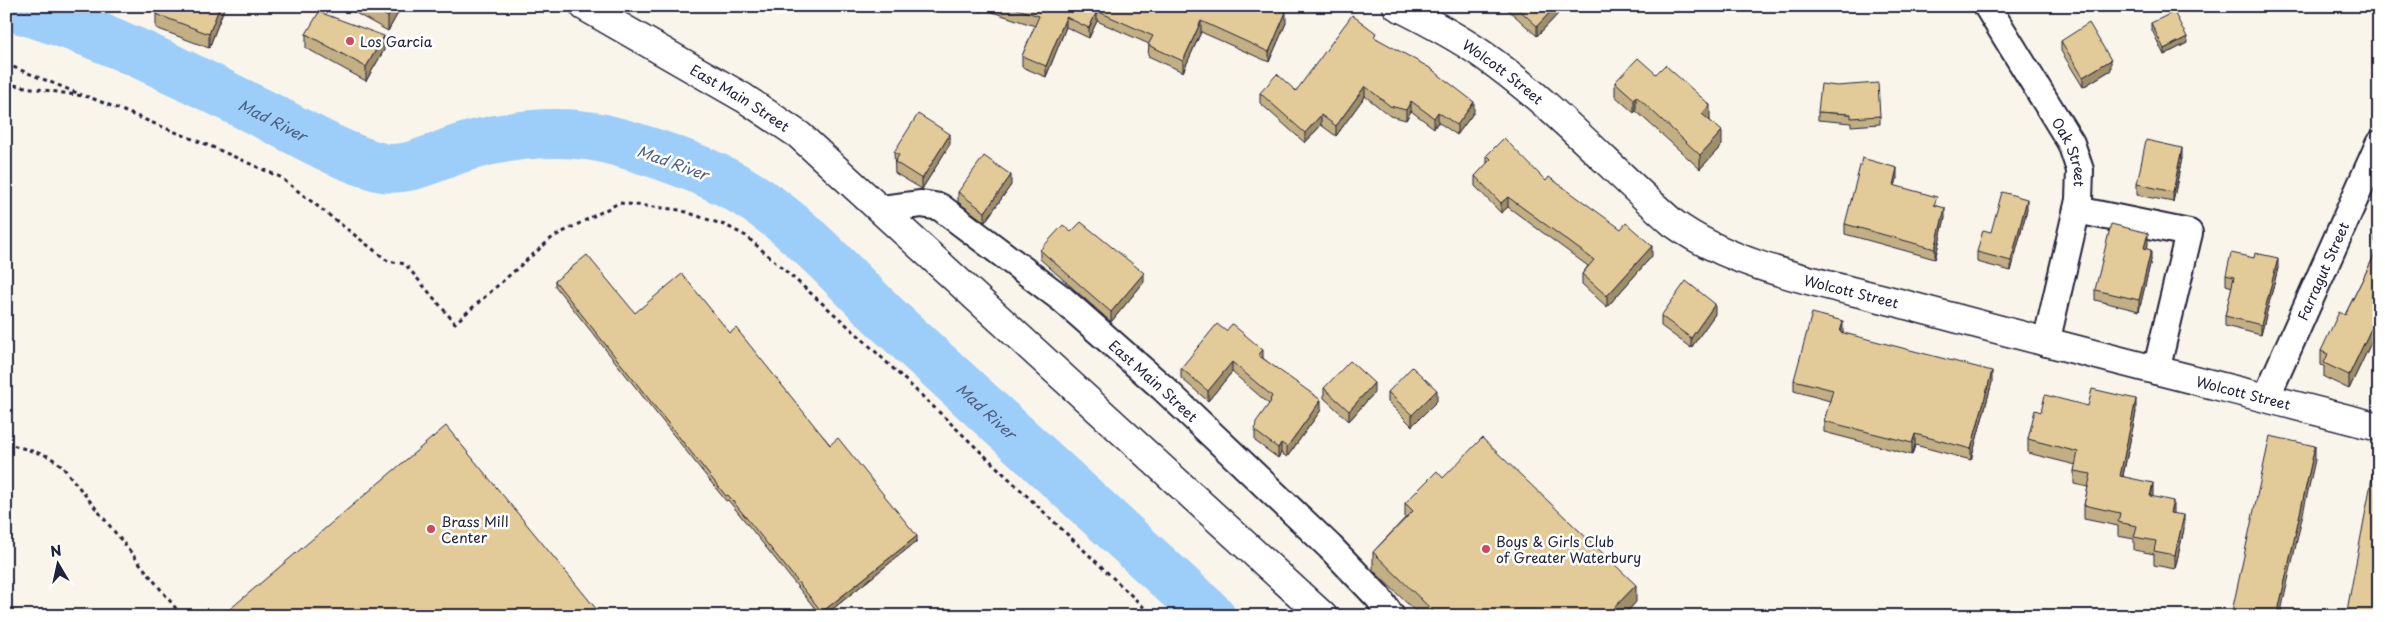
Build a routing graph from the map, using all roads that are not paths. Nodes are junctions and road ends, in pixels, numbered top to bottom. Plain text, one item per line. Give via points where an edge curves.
1 (584, 6) edge
2 (1397, 6) edge
3 (1987, 6) edge
4 (2379, 144) edge
5 (882, 209) junction
6 (2077, 210) junction
7 (2046, 343) junction
8 (2156, 370) junction
9 (2266, 398) junction
10 (2379, 428) edge
11 (1323, 616) edge
12 (1391, 616) edge

1 - 5 main road, East Main Street via 782,121
2 - 7 main road, Wolcott Street via 1461,40 1511,76 1667,217 1703,243 1736,258
3 - 6 street, Oak Street via 2071,143 2080,170
4 - 9 street, Farragut Street
5 - 11 main road, East Main Street
5 - 12 street, East Main Street via 921,204 940,207 1062,299 1163,388 1326,543
6 - 7 street, Oak Street
6 - 8 street via 2189,233
7 - 8 main road, Wolcott Street
8 - 9 main road, Wolcott Street
9 - 10 main road, Wolcott Street

